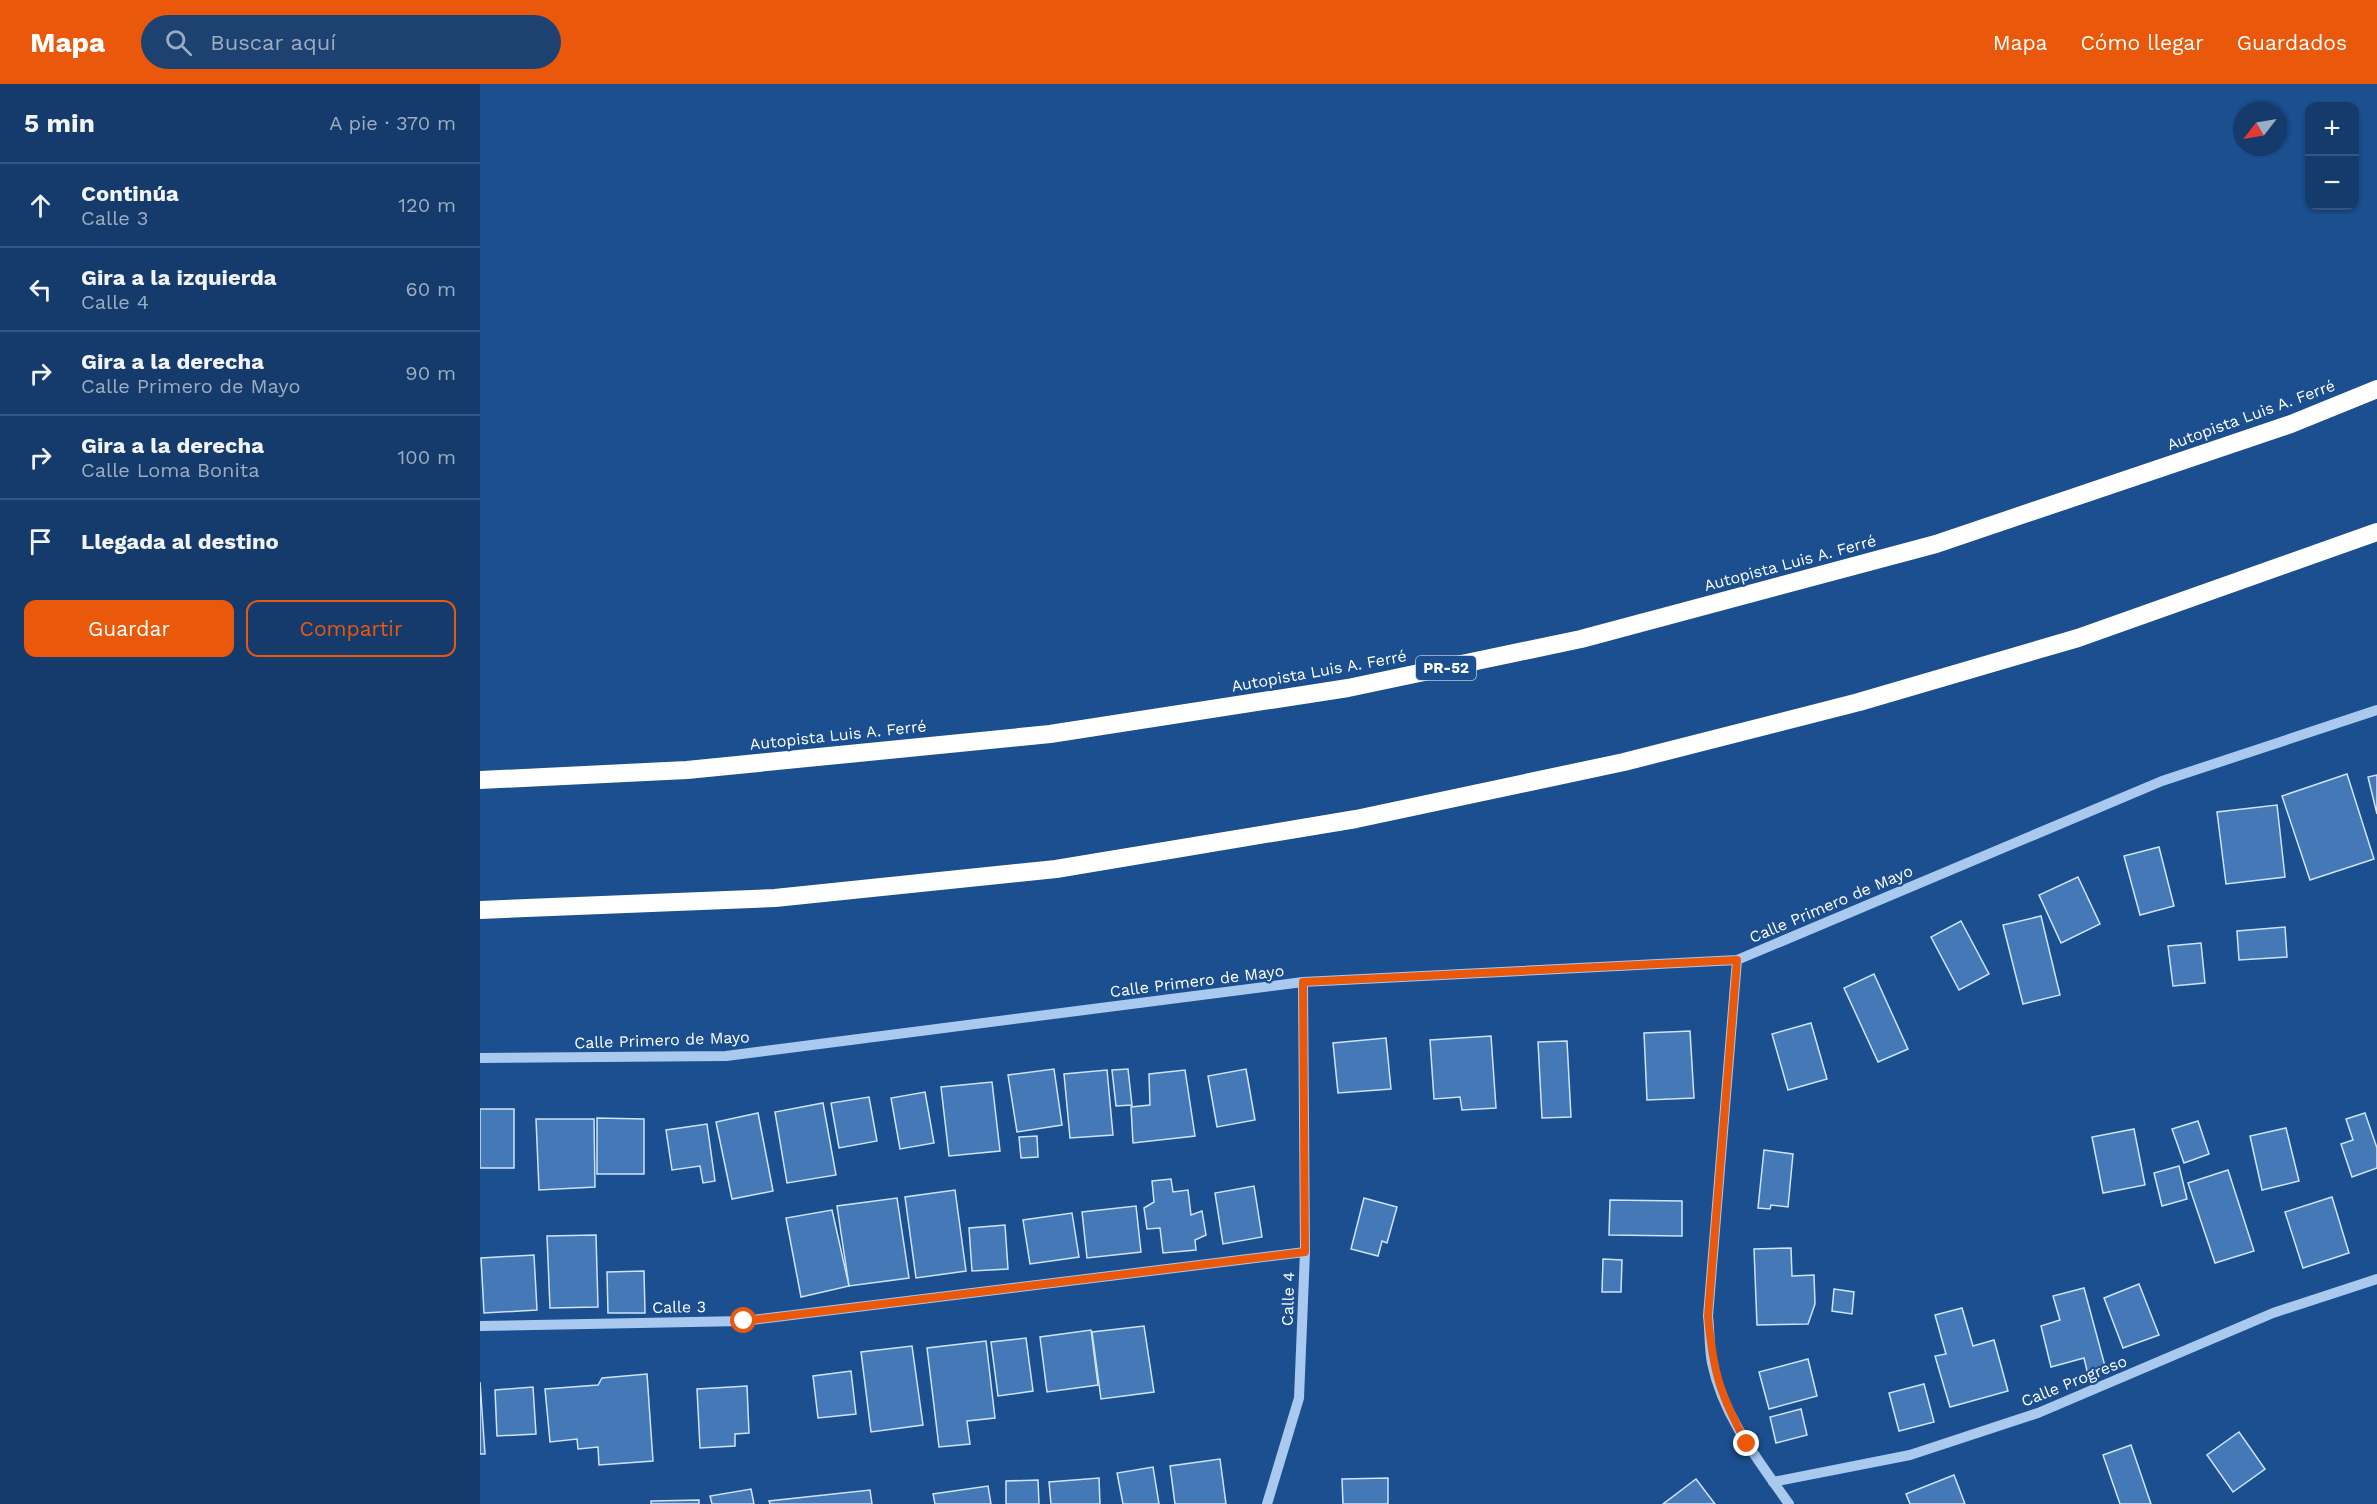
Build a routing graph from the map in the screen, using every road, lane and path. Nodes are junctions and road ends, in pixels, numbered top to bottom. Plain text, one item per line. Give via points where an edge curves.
1 (2377, 389) edge
2 (2377, 532) edge
3 (2377, 710) edge
4 (480, 780) edge
5 (480, 910) edge
6 (1737, 960) junction
7 (1303, 982) junction
8 (480, 1058) edge
9 (1305, 1252) junction
10 (2377, 1279) edge
11 (480, 1326) edge
12 (1773, 1482) junction
13 (1267, 1504) edge
14 (1789, 1504) edge

1 - 4 highway, Autopista Luis A. Ferré / PR-52 via 2291,424 1936,544 1581,639 1359,686 1050,734 687,770
2 - 5 highway via 2078,638 1859,702 1624,762 1356,819 1021,872 775,898
3 - 6 street, Calle Primero de Mayo via 2162,781
6 - 7 street, Calle Primero de Mayo
6 - 12 street via 1708,1316 1712,1362 1725,1405
7 - 8 street, Calle Primero de Mayo via 726,1056
7 - 9 street, Calle 4
9 - 11 street, Calle 3 via 744,1321
9 - 13 street, Calle 4 via 1299,1398
10 - 12 street, Calle Progreso via 2273,1313 2038,1413 1910,1455
12 - 14 street

